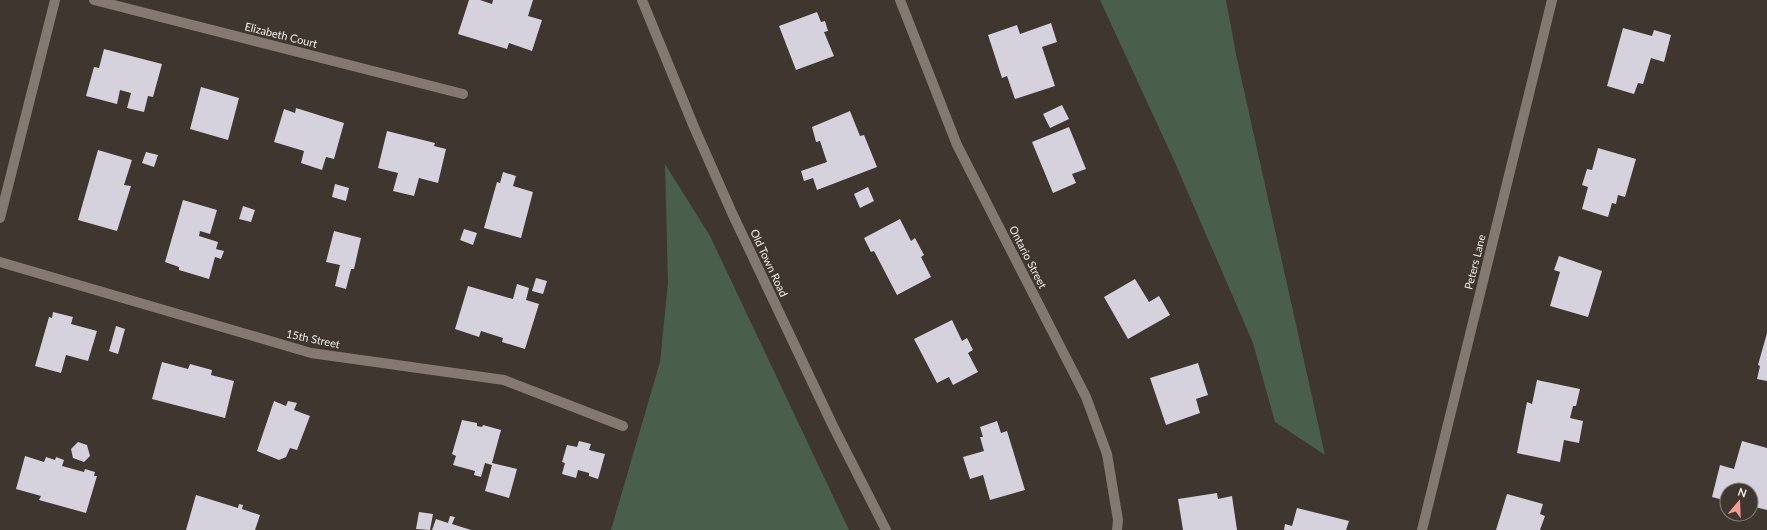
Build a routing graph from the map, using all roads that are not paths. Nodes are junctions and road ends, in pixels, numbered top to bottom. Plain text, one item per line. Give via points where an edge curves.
1 (56, 0) edge
2 (94, 0) edge
3 (642, 0) edge
4 (900, 0) edge
5 (1552, 0) edge
6 (463, 94) dead end
7 (0, 218) edge
8 (0, 262) edge
9 (623, 426) dead end
10 (886, 530) edge
11 (1117, 530) edge
12 (1422, 530) edge

1 - 7 street
2 - 6 street, Elizabeth Court
3 - 10 street, Old Town Road via 732,213 833,426
4 - 11 street, Ontario Street via 957,146 1086,397 1108,454 1118,520
5 - 12 street, Peters Lane
8 - 9 street, 15th Street via 311,353 504,380

